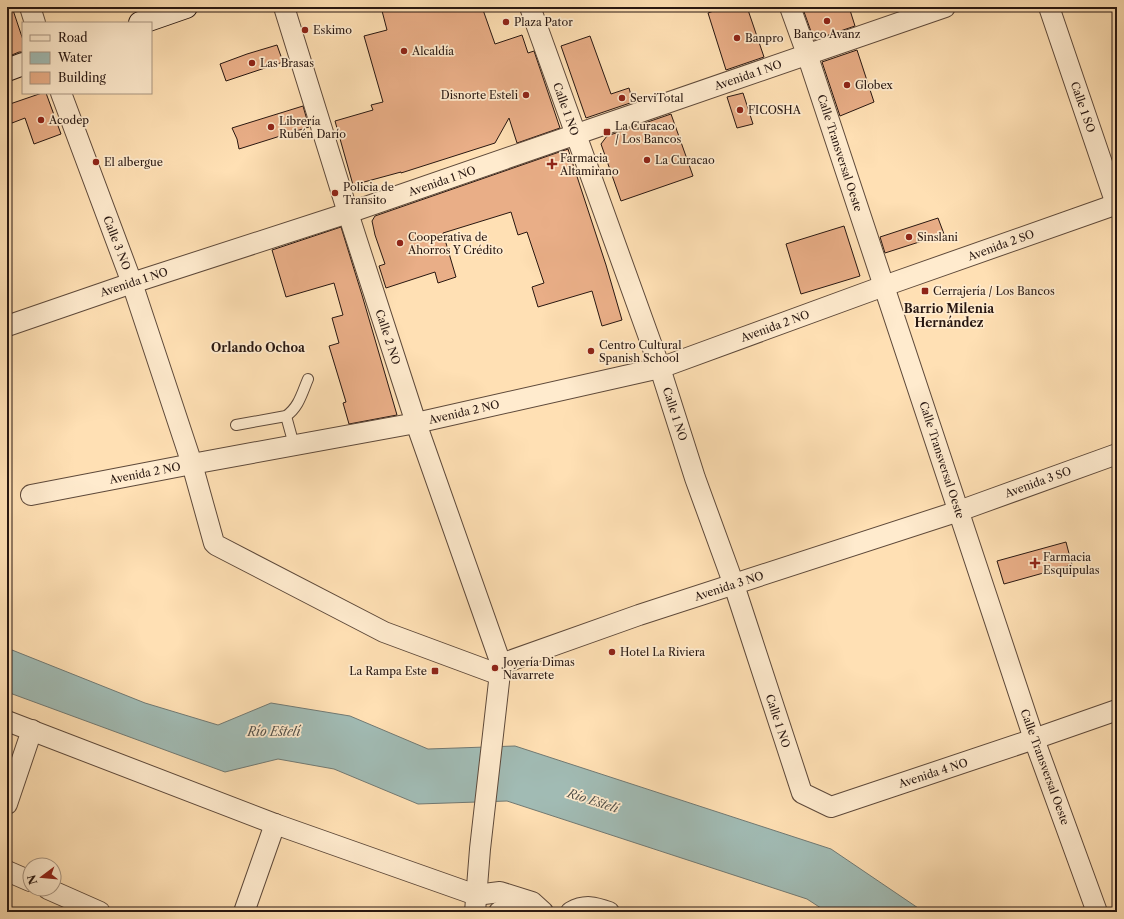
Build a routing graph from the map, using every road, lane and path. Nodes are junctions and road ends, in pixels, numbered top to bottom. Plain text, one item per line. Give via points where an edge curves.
1 (30, 7) edge
2 (186, 7) edge
3 (284, 7) edge
4 (530, 7) edge
5 (790, 7) edge
6 (946, 7) edge
7 (1049, 7) edge
8 (35, 22) edge
9 (143, 22) edge
10 (807, 54) junction
11 (22, 64) edge
12 (7, 70) edge
13 (61, 94) edge
14 (575, 135) junction
15 (1117, 205) edge
16 (348, 214) junction
17 (132, 283) junction
18 (884, 286) junction
19 (7, 326) edge
20 (660, 368) junction
21 (308, 379) dead end
22 (286, 416) junction
23 (416, 423) junction
24 (236, 425) dead end
25 (294, 445) junction
26 (1117, 454) edge
27 (192, 464) junction
28 (32, 495) dead end
29 (959, 511) junction
30 (734, 585) junction
31 (500, 670) junction
32 (1117, 710) edge
33 (7, 721) edge
34 (32, 730) junction
35 (1034, 739) junction
36 (7, 804) edge
37 (831, 806) joint
38 (276, 824) junction
39 (7, 871) edge
40 (22, 878) edge
41 (62, 895) edge
42 (523, 900) junction
43 (476, 903) edge
44 (100, 912) edge
45 (244, 912) edge
46 (499, 912) edge
47 (543, 912) edge
48 (571, 912) edge
49 (609, 912) edge
50 (1097, 912) edge

1 - 8 street
2 - 9 street
3 - 16 street, Calle 2 NO
4 - 14 street, Calle 1 NO
5 - 10 street, Calle Transversal Oeste
6 - 10 street, Avenida 1 NO
7 - 15 street, Calle 1 SO
10 - 14 street, Avenida 1 NO
10 - 18 street, Calle Transversal Oeste
11 - 12 street
13 - 17 street, Calle 3 NO
14 - 16 street, Avenida 1 NO
14 - 20 street, Calle 1 NO
15 - 18 street, Avenida 2 SO
16 - 17 street, Avenida 1 NO
16 - 23 street, Calle 2 NO
17 - 19 street, Avenida 1 NO
17 - 27 street, Calle 3 NO
18 - 20 street, Avenida 2 NO
18 - 29 street, Calle Transversal Oeste
20 - 23 street, Avenida 2 NO
20 - 30 street, Calle 1 NO via 695,478
21 - 22 lane via 297,405
22 - 24 lane
22 - 25 lane
23 - 25 street, Avenida 2 NO
23 - 31 street, Calle 2 NO
25 - 27 street, Avenida 2 NO
26 - 29 street, Avenida 3 SO
27 - 28 street, Avenida 2 NO
27 - 31 street, Calle 3 NO via 214,543 218,547 384,632
29 - 30 street, Avenida 3 NO
29 - 35 street, Calle Transversal Oeste
30 - 31 street, Avenida 3 NO via 639,615
30 - 37 street, Calle 1 NO via 802,794
31 - 43 street
32 - 35 street, Avenida 4 NO
33 - 34 street
34 - 36 street
34 - 38 street
35 - 37 street, Avenida 4 NO
35 - 50 street, Calle Transversal Oeste
38 - 43 street
38 - 45 street
39 - 40 street
41 - 44 street
42 - 43 street via 500,892
42 - 46 street
42 - 47 street via 532,902
48 - 49 street via 593,907

